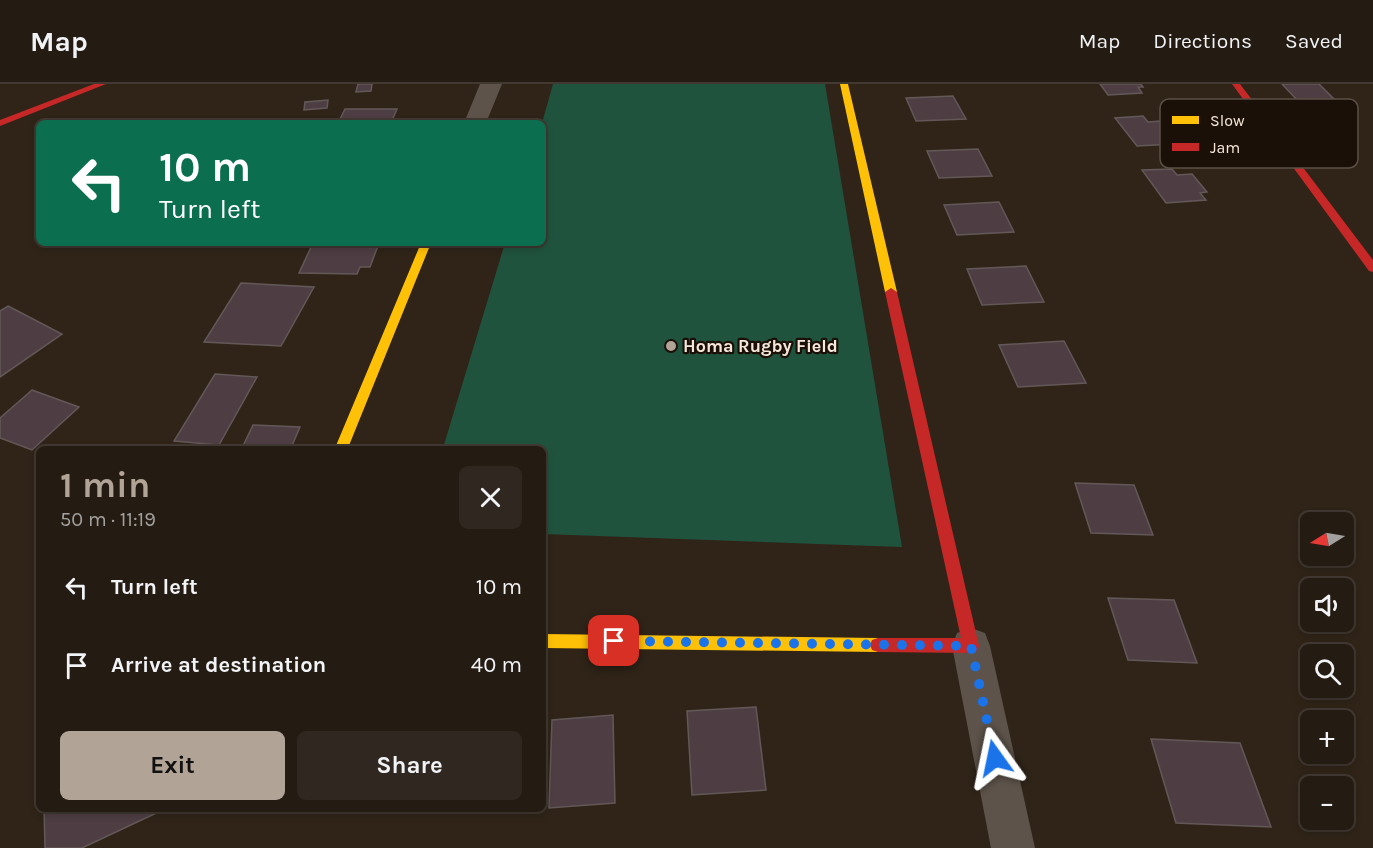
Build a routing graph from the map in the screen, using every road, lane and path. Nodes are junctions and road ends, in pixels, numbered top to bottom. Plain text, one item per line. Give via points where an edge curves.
1 (102, 84) edge
2 (491, 84) edge
3 (844, 84) edge
4 (1236, 84) edge
5 (1247, 99) edge
6 (476, 120) edge
7 (0, 123) edge
8 (1299, 168) edge
9 (425, 246) edge
10 (1373, 268) edge
11 (342, 446) edge
12 (546, 641) edge
13 (971, 646) junction
14 (1013, 848) edge

1 - 7 street
2 - 6 street
3 - 13 street
4 - 5 street
8 - 10 street
9 - 11 street
12 - 13 street
13 - 14 street

